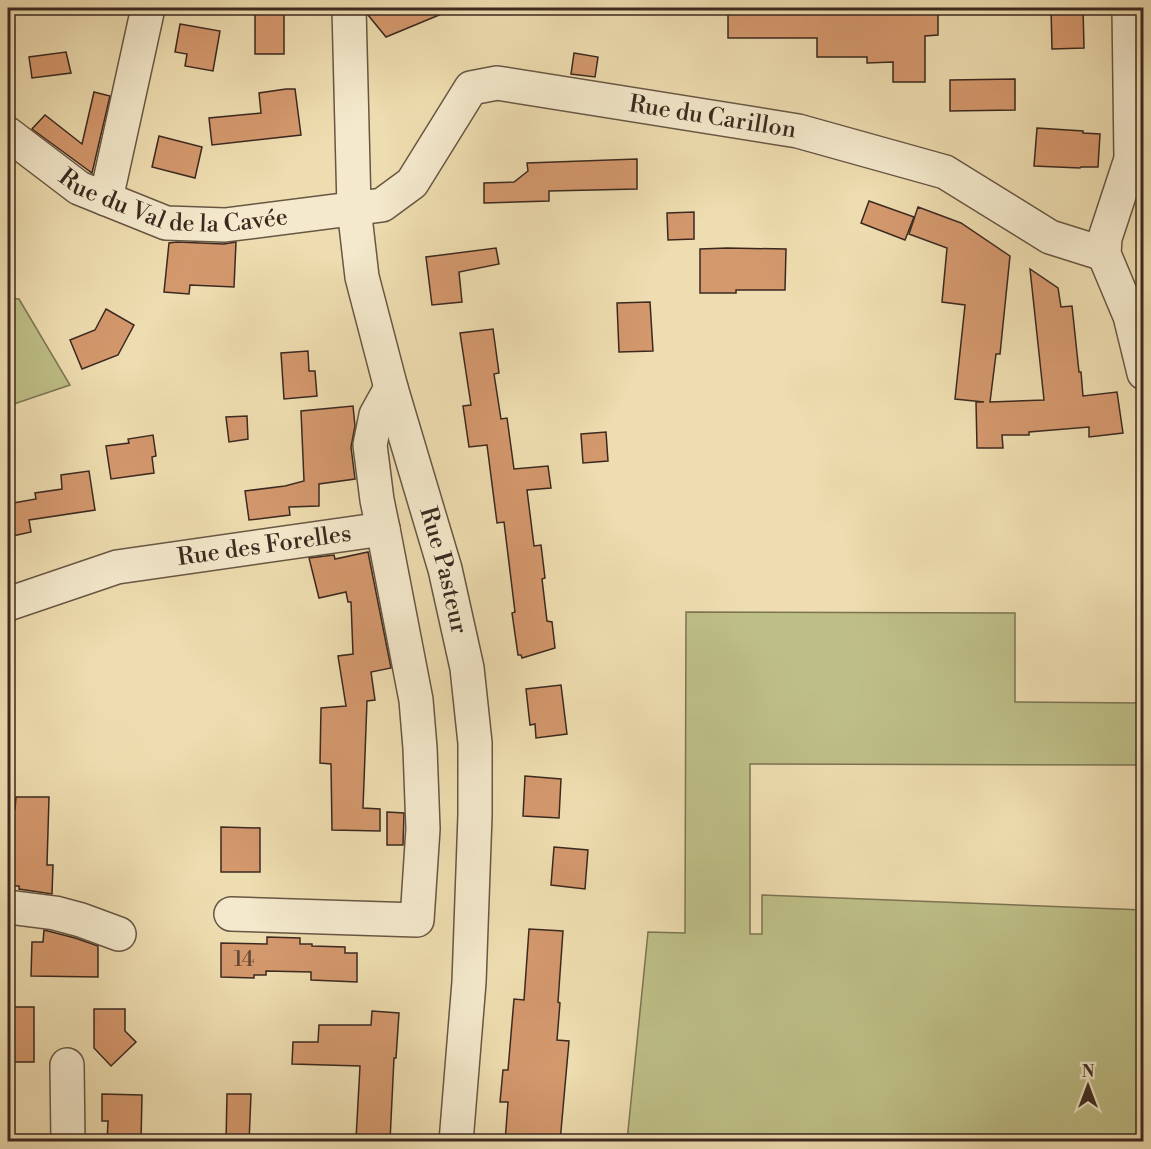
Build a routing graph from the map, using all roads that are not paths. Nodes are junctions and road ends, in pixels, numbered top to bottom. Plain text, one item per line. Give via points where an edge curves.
1 (148, 8) edge
2 (349, 8) edge
3 (1130, 8) edge
4 (8, 134) edge
5 (106, 199) junction
6 (354, 208) junction
7 (1104, 254) junction
8 (1143, 373) edge
9 (391, 388) junction
10 (383, 529) junction
11 (8, 604) edge
12 (8, 907) edge
13 (231, 914) dead end
14 (119, 934) dead end
15 (67, 1065) dead end
16 (68, 1142) edge
17 (456, 1142) edge

1 - 5 street
2 - 6 street, Rue Pasteur
3 - 7 street via 1131,159 1105,238
4 - 5 street, Rue du Val de la Cavée via 79,188
5 - 6 street, Rue du Val de la Cavée via 166,223 225,225
6 - 7 street, Rue du Carillon via 382,205 412,183 471,88 496,83 798,131 945,172 1050,237
6 - 9 street, Rue Pasteur via 362,277
7 - 8 street via 1130,316
9 - 10 street, Rue des Forelles via 376,415 370,445
9 - 17 street, Rue Pasteur via 445,569 467,668 475,743 469,982
10 - 11 street, Rue des Forelles via 117,567
10 - 13 street via 416,700 423,829 417,920
12 - 14 street via 81,920
15 - 16 street

